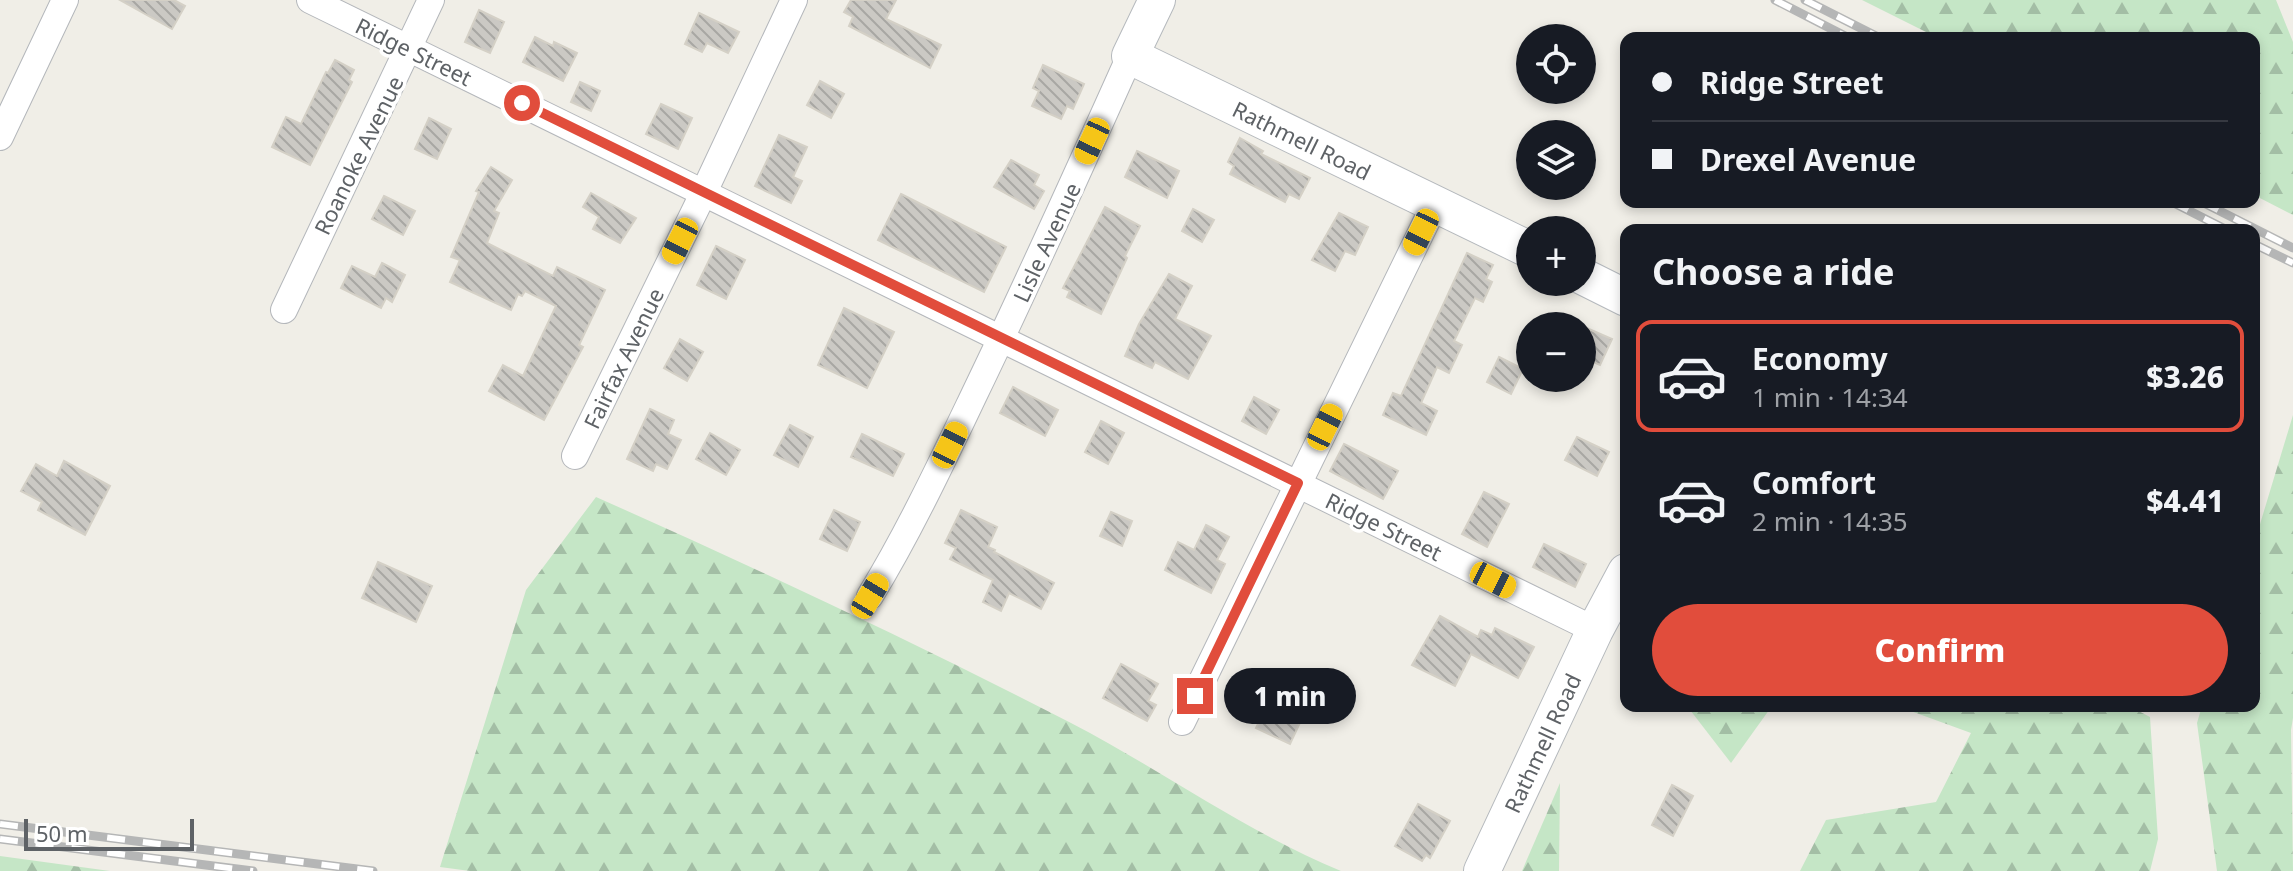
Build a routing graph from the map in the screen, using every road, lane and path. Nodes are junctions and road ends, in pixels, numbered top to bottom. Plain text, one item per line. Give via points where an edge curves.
1 (65, 0) edge
2 (310, 0) edge
3 (431, 0) edge
4 (794, 0) edge
5 (1157, 0) edge
6 (409, 48) junction
7 (1130, 56) junction
8 (0, 137) edge
9 (704, 192) junction
10 (1435, 204) junction
11 (1516, 243) edge
12 (1596, 283) edge
13 (1620, 295) edge
14 (284, 310) dead end
15 (1002, 338) junction
16 (575, 456) dead end
17 (1298, 483) junction
18 (1620, 583) edge
19 (870, 596) dead end
20 (1595, 630) junction
21 (1182, 722) dead end
22 (1482, 871) edge

1 - 8 street
2 - 6 street, Ridge Street
3 - 6 street, Roanoke Avenue
4 - 9 street, Fairfax Avenue
5 - 7 street
6 - 9 street, Ridge Street
6 - 14 street, Roanoke Avenue
7 - 10 street, Rathmell Road
7 - 15 street, Lisle Avenue
9 - 15 street, Ridge Street
9 - 16 street, Fairfax Avenue
10 - 11 street, Rathmell Road
10 - 17 street
12 - 13 street
15 - 17 street, Ridge Street
15 - 19 street, Lisle Avenue via 901,545
17 - 20 street, Ridge Street
17 - 21 street
18 - 20 street, Rathmell Road
20 - 22 street, Rathmell Road

